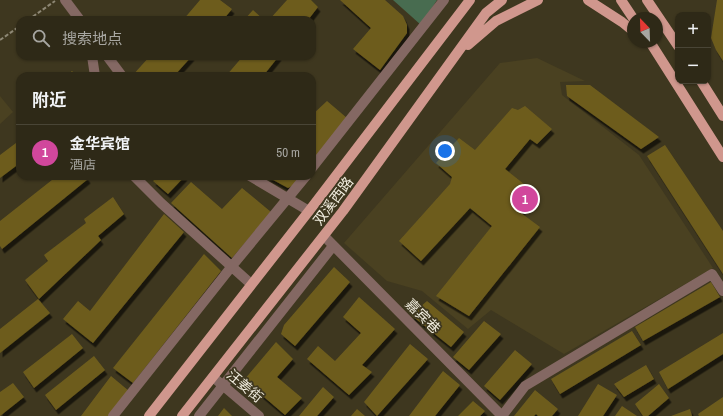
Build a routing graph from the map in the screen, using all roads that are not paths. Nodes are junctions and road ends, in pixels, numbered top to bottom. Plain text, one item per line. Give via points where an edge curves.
1 (65, 0) edge
2 (444, 0) edge
3 (470, 0) edge
4 (502, 0) edge
5 (538, 0) edge
6 (588, 0) edge
7 (621, 0) edge
8 (648, 0) edge
9 (655, 0) edge
10 (629, 12) edge
11 (656, 12) edge
12 (658, 12) edge
13 (77, 16) edge
14 (663, 24) edge
15 (627, 26) edge
16 (675, 42) edge
17 (654, 48) edge
18 (455, 57) junction
19 (93, 60) edge
20 (110, 60) edge
21 (94, 72) edge
22 (119, 72) edge
23 (702, 84) edge
24 (723, 116) edge
25 (723, 157) edge
26 (316, 163) edge
27 (138, 180) edge
28 (257, 180) edge
29 (303, 180) edge
30 (288, 199) junction
31 (309, 211) junction
32 (324, 236) junction
33 (334, 246) junction
34 (232, 266) junction
35 (251, 284) junction
36 (723, 291) edge
37 (213, 377) junction
38 (223, 386) junction
39 (113, 416) edge
40 (149, 416) edge
41 (182, 416) edge
42 (199, 416) edge
43 (259, 416) edge
44 (502, 416) edge

1 - 13 street
2 - 26 street
3 - 31 main road, 双溪西路
4 - 18 main road, 双溪西路 via 486,13
5 - 18 main road via 496,21
6 - 15 main road
7 - 10 main road
8 - 11 main road
9 - 12 main road
14 - 16 main road
17 - 25 main road
18 - 32 main road, 双溪西路
19 - 21 street
20 - 22 street
23 - 24 main road
27 - 34 street
28 - 30 street
29 - 30 street
30 - 31 street
30 - 34 street
31 - 35 main road, 双溪西路
32 - 33 street, 嘉宾巷
32 - 37 main road, 双溪西路
33 - 38 street
33 - 44 street, 嘉宾巷
34 - 35 street
34 - 39 street
35 - 40 main road, 双溪西路
36 - 44 street via 712,274 525,386
37 - 38 street, 汪姜街
37 - 41 main road, 双溪西路
38 - 42 street
38 - 43 street, 汪姜街

